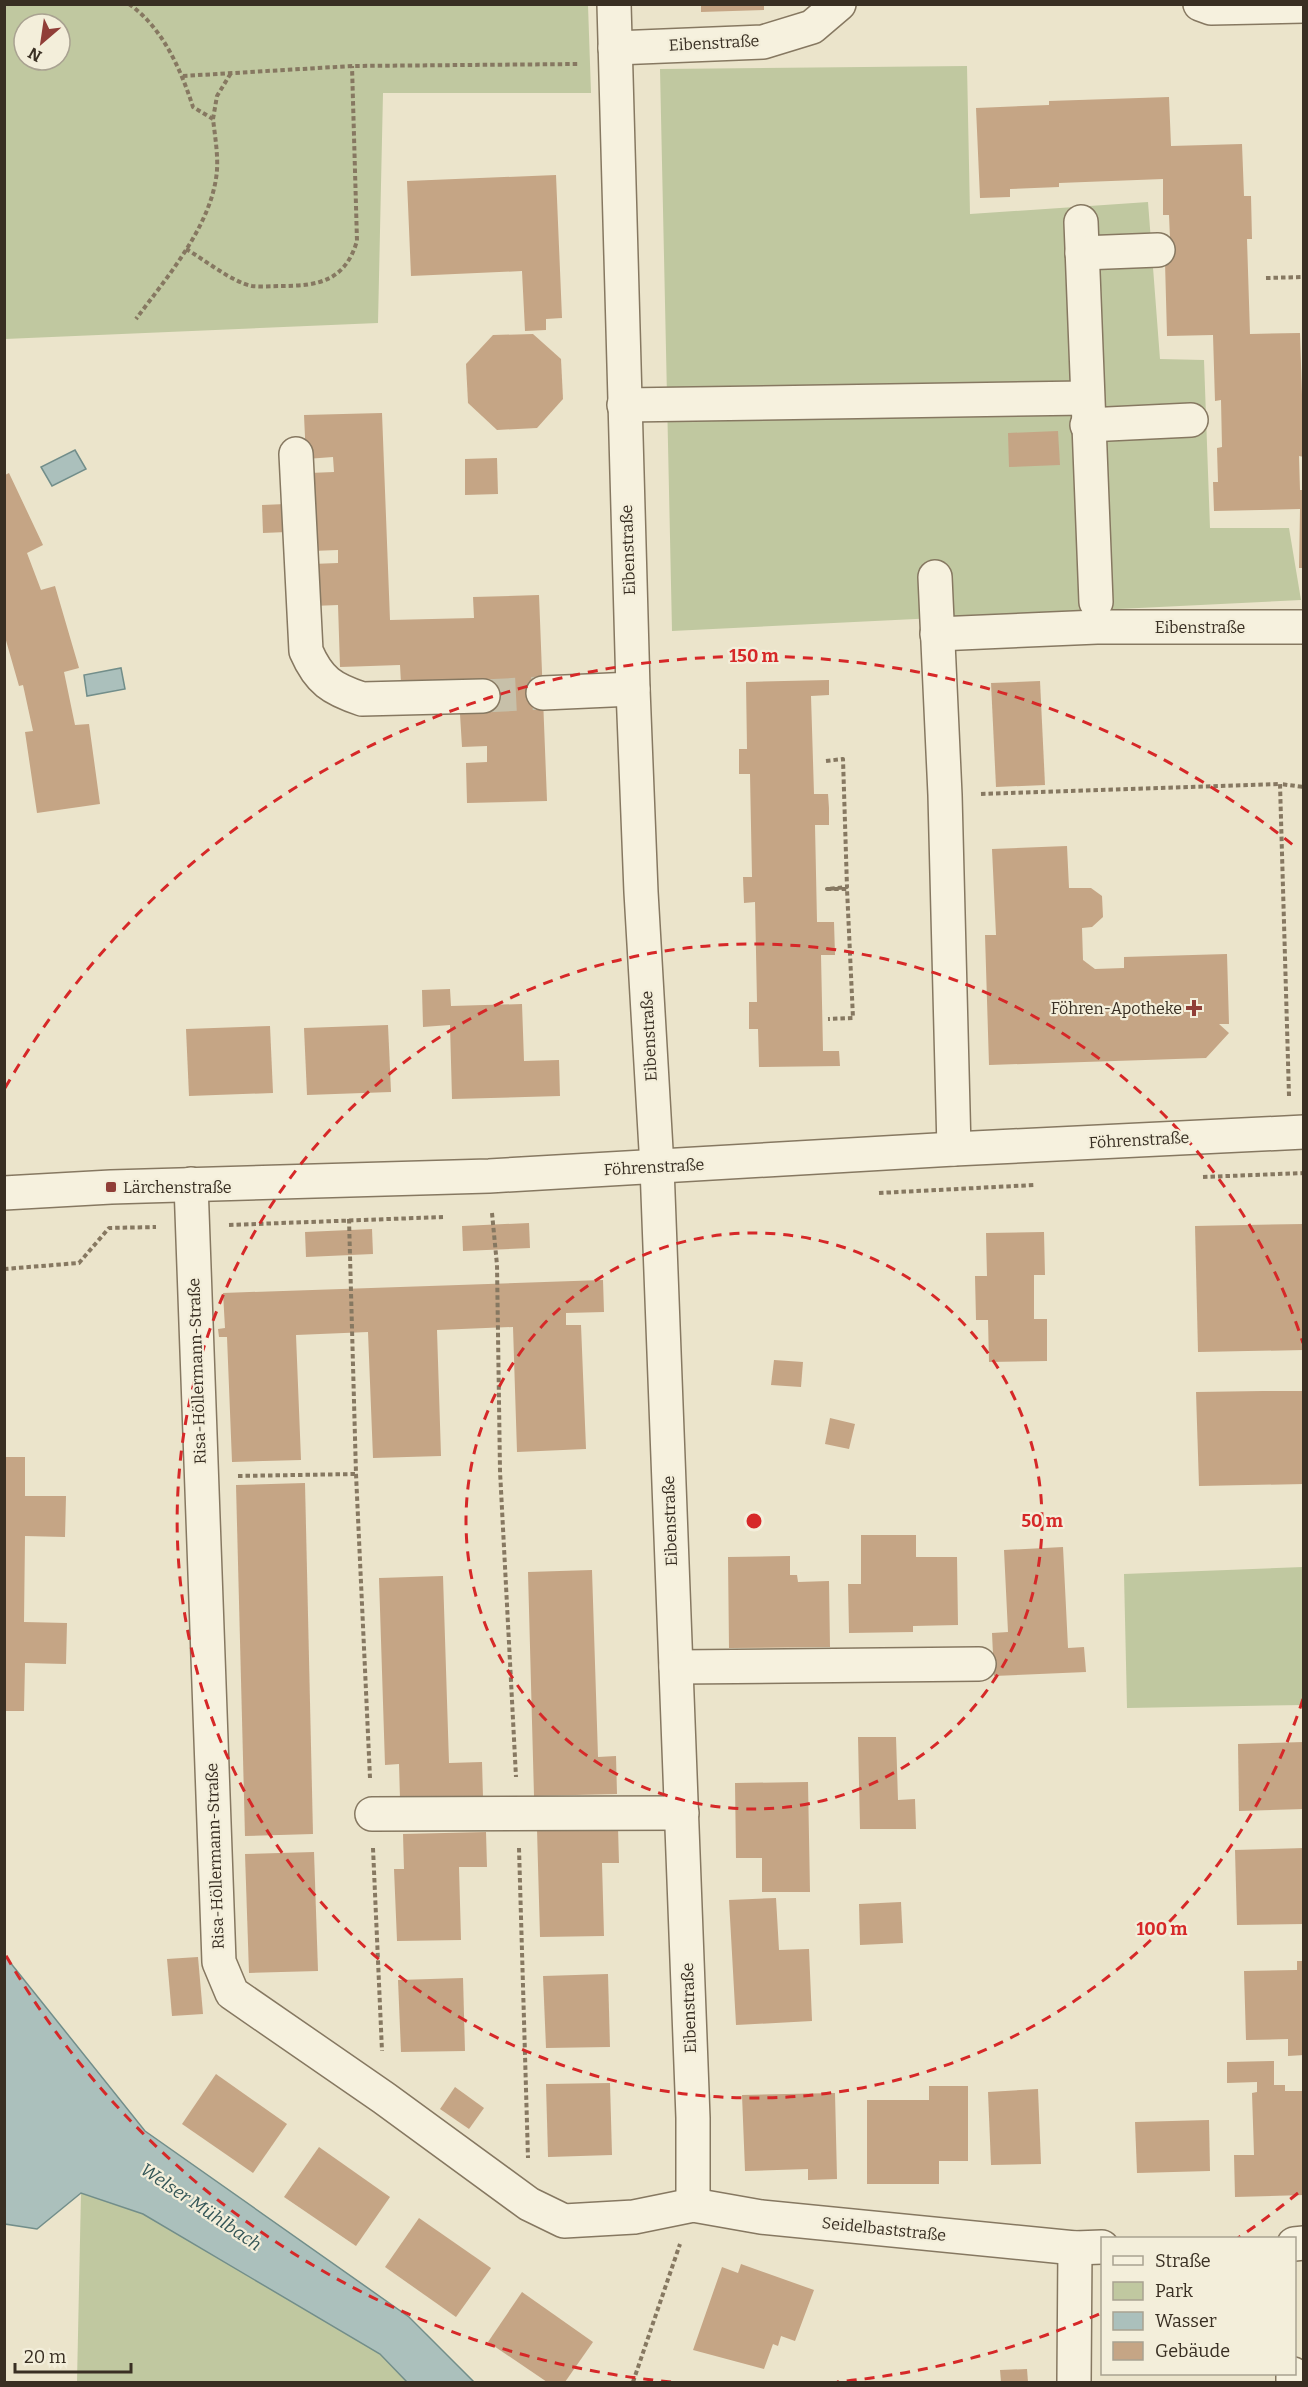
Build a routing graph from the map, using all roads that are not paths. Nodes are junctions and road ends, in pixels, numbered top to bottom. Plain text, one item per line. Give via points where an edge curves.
1 (614, 4) edge
2 (839, 4) edge
3 (1200, 4) edge
4 (1304, 6) edge
5 (615, 56) junction
6 (1158, 250) dead end
7 (624, 405) junction
8 (1087, 411) junction
9 (1191, 420) dead end
10 (296, 454) dead end
11 (935, 577) dead end
12 (1096, 615) junction
13 (1304, 627) edge
14 (937, 634) junction
15 (633, 689) junction
16 (543, 693) tunnel mouth
17 (483, 696) tunnel mouth
18 (1297, 1132) edge
19 (954, 1149) junction
20 (657, 1167) junction
21 (191, 1184) junction
22 (4, 1193) edge
23 (979, 1664) dead end
24 (676, 1667) junction
25 (682, 1813) junction
26 (372, 1814) road end
27 (693, 2205) junction
28 (1089, 2248) edge
29 (1074, 2382) edge

1 - 5 street, Eibenstraße
2 - 5 street, Eibenstraße via 812,27 763,42
3 - 4 street via 1210,8
5 - 7 street, Eibenstraße
6 - 8 street via 1081,238
7 - 8 street
7 - 15 street, Eibenstraße
8 - 9 street
8 - 12 street
10 - 17 street via 306,651 315,670 327,683 362,699
11 - 14 street
12 - 13 street, Eibenstraße
12 - 14 street, Eibenstraße
14 - 19 street
15 - 16 street
15 - 20 street, Eibenstraße
18 - 19 street, Föhrenstraße
19 - 20 street, Föhrenstraße
20 - 21 street, Föhrenstraße
20 - 24 street, Eibenstraße
21 - 22 street, Föhrenstraße
21 - 27 street, Risa-Höllermann-Straße via 219,1962 232,1993 529,2204 564,2221 634,2217
23 - 24 street
24 - 25 street, Eibenstraße
25 - 26 street
25 - 27 street, Eibenstraße
27 - 28 street, Seidelbaststraße via 761,2217
28 - 29 street, Seidelbaststraße

